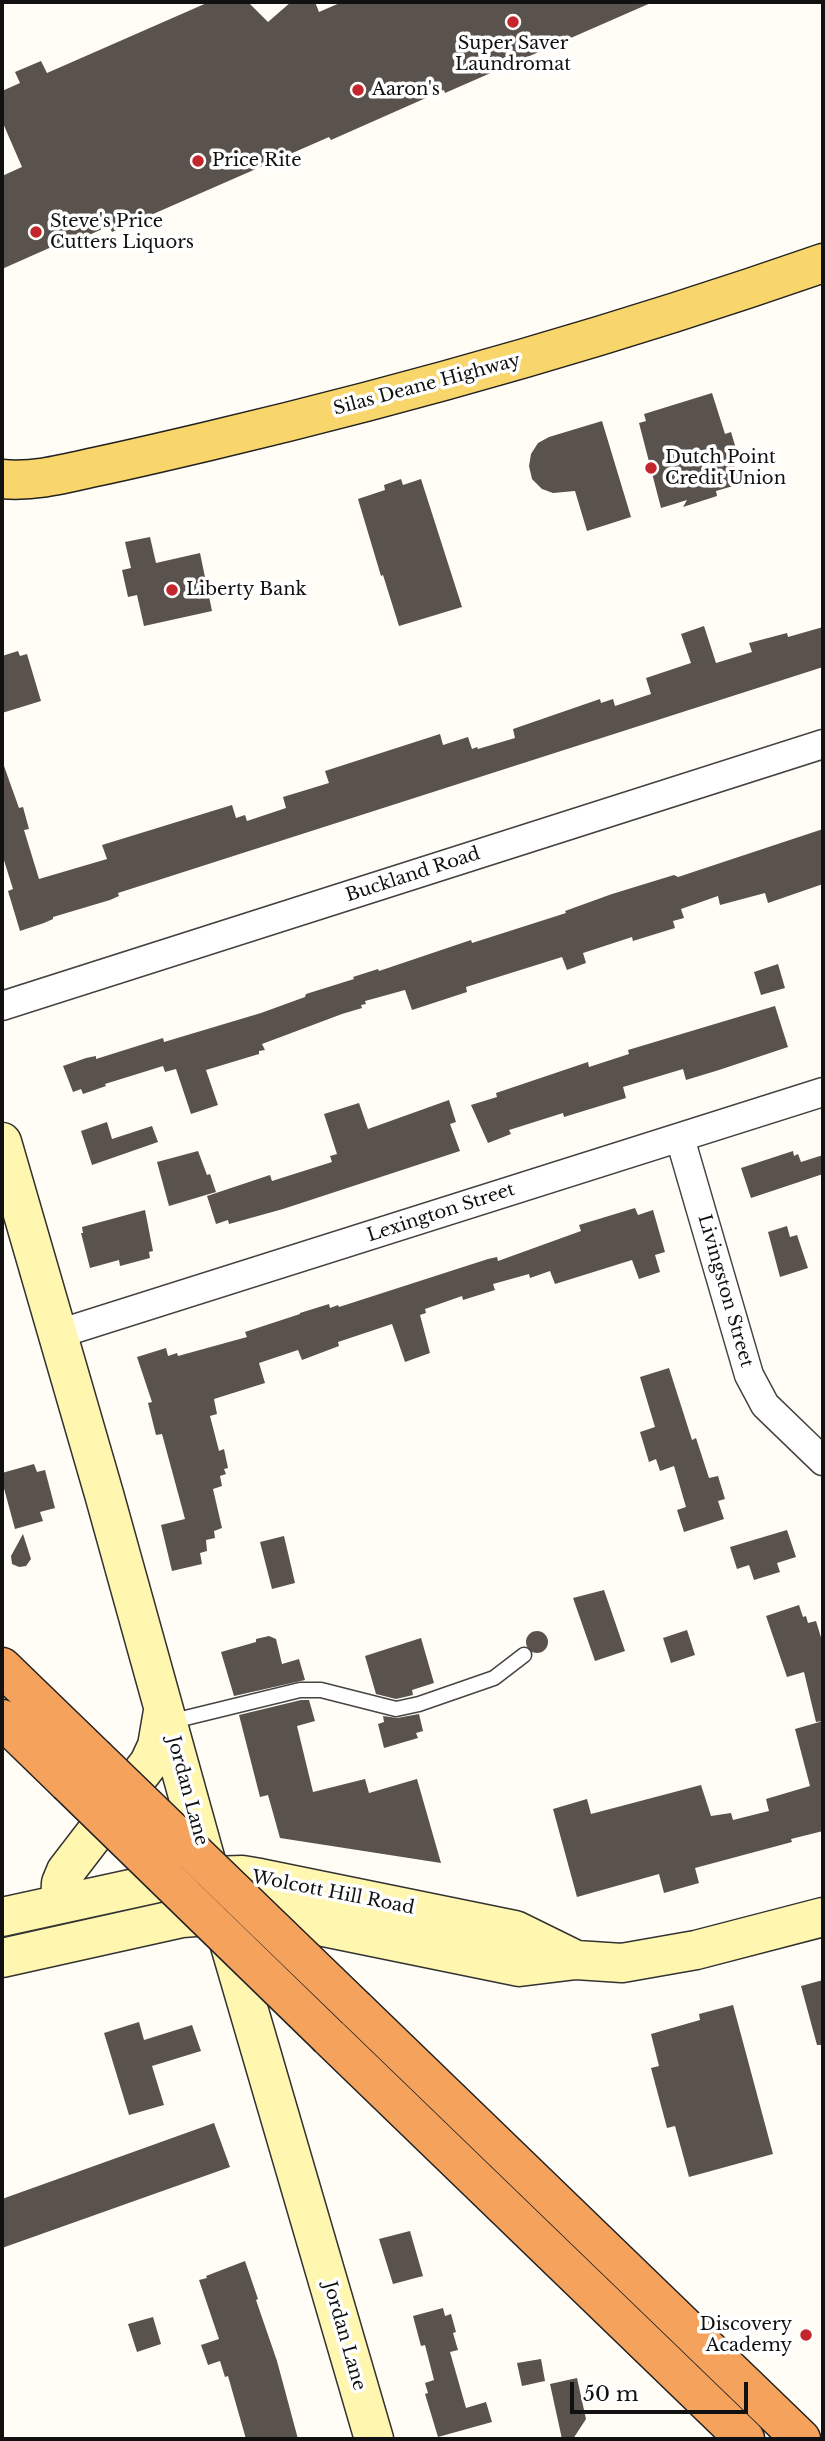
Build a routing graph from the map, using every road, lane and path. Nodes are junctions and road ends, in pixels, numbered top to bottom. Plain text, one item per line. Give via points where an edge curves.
1 (823, 264) edge
2 (9, 486) edge
3 (823, 744) edge
4 (2, 1006) edge
5 (823, 1092) edge
6 (680, 1138) junction
7 (2, 1142) edge
8 (58, 1334) junction
9 (823, 1461) edge
10 (523, 1655) dead end
11 (2, 1667) edge
12 (166, 1715) junction
13 (2, 1719) edge
14 (210, 1876) junction
15 (60, 1905) junction
16 (221, 1914) junction
17 (2, 1917) edge
18 (823, 1917) edge
19 (387, 1940) junction
20 (473, 1940) junction
21 (2, 1958) edge
22 (266, 2068) junction
23 (374, 2439) edge
24 (745, 2439) edge
25 (802, 2439) edge

1 - 2 main road, Silas Deane Highway via 423,387
3 - 4 street, Buckland Road
5 - 6 street, Lexington Street
6 - 8 street, Lexington Street
6 - 9 street, Livingston Street via 749,1375 765,1405
7 - 8 main road, Jordan Lane
8 - 12 main road, Jordan Lane
10 - 12 lane via 495,1678 396,1709 321,1689 300,1689
11 - 25 highway, bridge
12 - 14 main road, Jordan Lane
12 - 15 main road via 149,1763 65,1871
13 - 24 highway, bridge
14 - 15 main road, Wolcott Hill Road
14 - 16 main road, Jordan Lane
14 - 20 main road, Wolcott Hill Road via 252,1876
15 - 17 main road, Wolcott Hill Road
16 - 19 main road, Wolcott Hill Road via 260,1915
16 - 21 main road, Wolcott Hill Road via 182,1918
16 - 22 main road, Jordan Lane
18 - 20 main road, Wolcott Hill Road via 664,1957 607,1963 576,1960 519,1966
19 - 20 main road, Wolcott Hill Road
19 - 22 main road via 343,1951 307,1976 281,2013
22 - 23 main road, Jordan Lane

